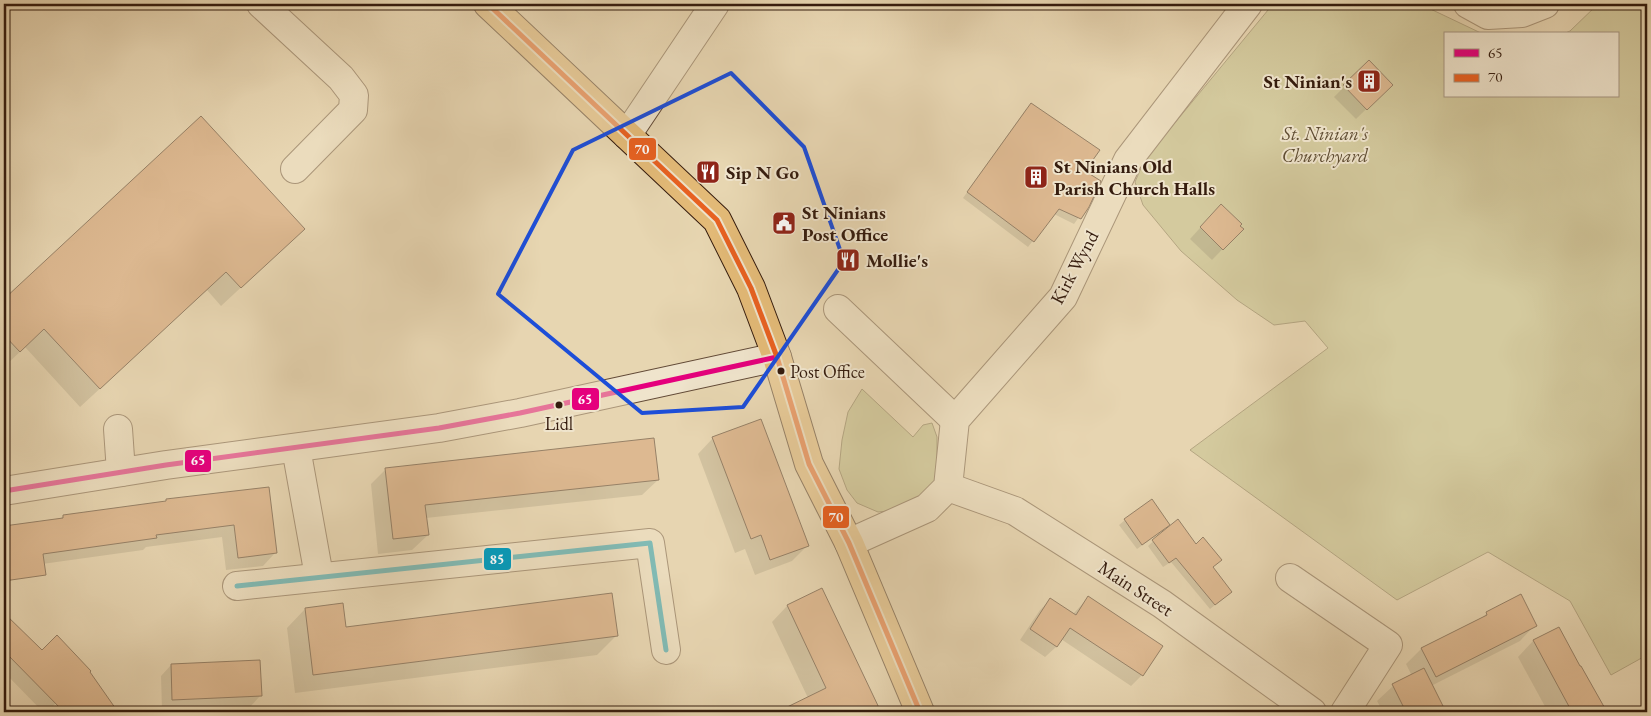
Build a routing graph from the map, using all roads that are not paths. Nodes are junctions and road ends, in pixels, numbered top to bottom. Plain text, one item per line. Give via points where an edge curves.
1 (261, 4) edge
2 (488, 4) edge
3 (715, 4) edge
4 (1248, 4) edge
5 (1468, 4) edge
6 (1545, 4) edge
7 (627, 135) junction
8 (295, 169) dead end
9 (838, 309) dead end
10 (777, 357) junction
11 (955, 420) junction
12 (118, 429) dead end
13 (296, 448) junction
14 (121, 472) junction
15 (948, 487) junction
16 (4, 491) edge
17 (849, 543) junction
18 (319, 576) junction
19 (1290, 578) dead end
20 (237, 586) dead end
21 (666, 650) dead end
22 (920, 712) edge
23 (1312, 712) edge
24 (1345, 712) edge

1 - 8 street via 341,78 354,95 353,110
2 - 7 main road
3 - 7 street
4 - 11 street, Kirk Wynd via 1128,160 1063,297
5 - 6 street via 1488,15 1522,13
7 - 10 main road via 717,220 751,288
9 - 11 street
10 - 13 street via 520,413
10 - 17 main road via 810,464
11 - 15 street
12 - 14 street
13 - 14 street
13 - 18 street
14 - 16 street
15 - 17 street via 927,508
15 - 23 street, Main Street via 1015,511 1162,604
17 - 22 main road
18 - 20 street
18 - 21 street via 650,543
19 - 24 street via 1388,645

